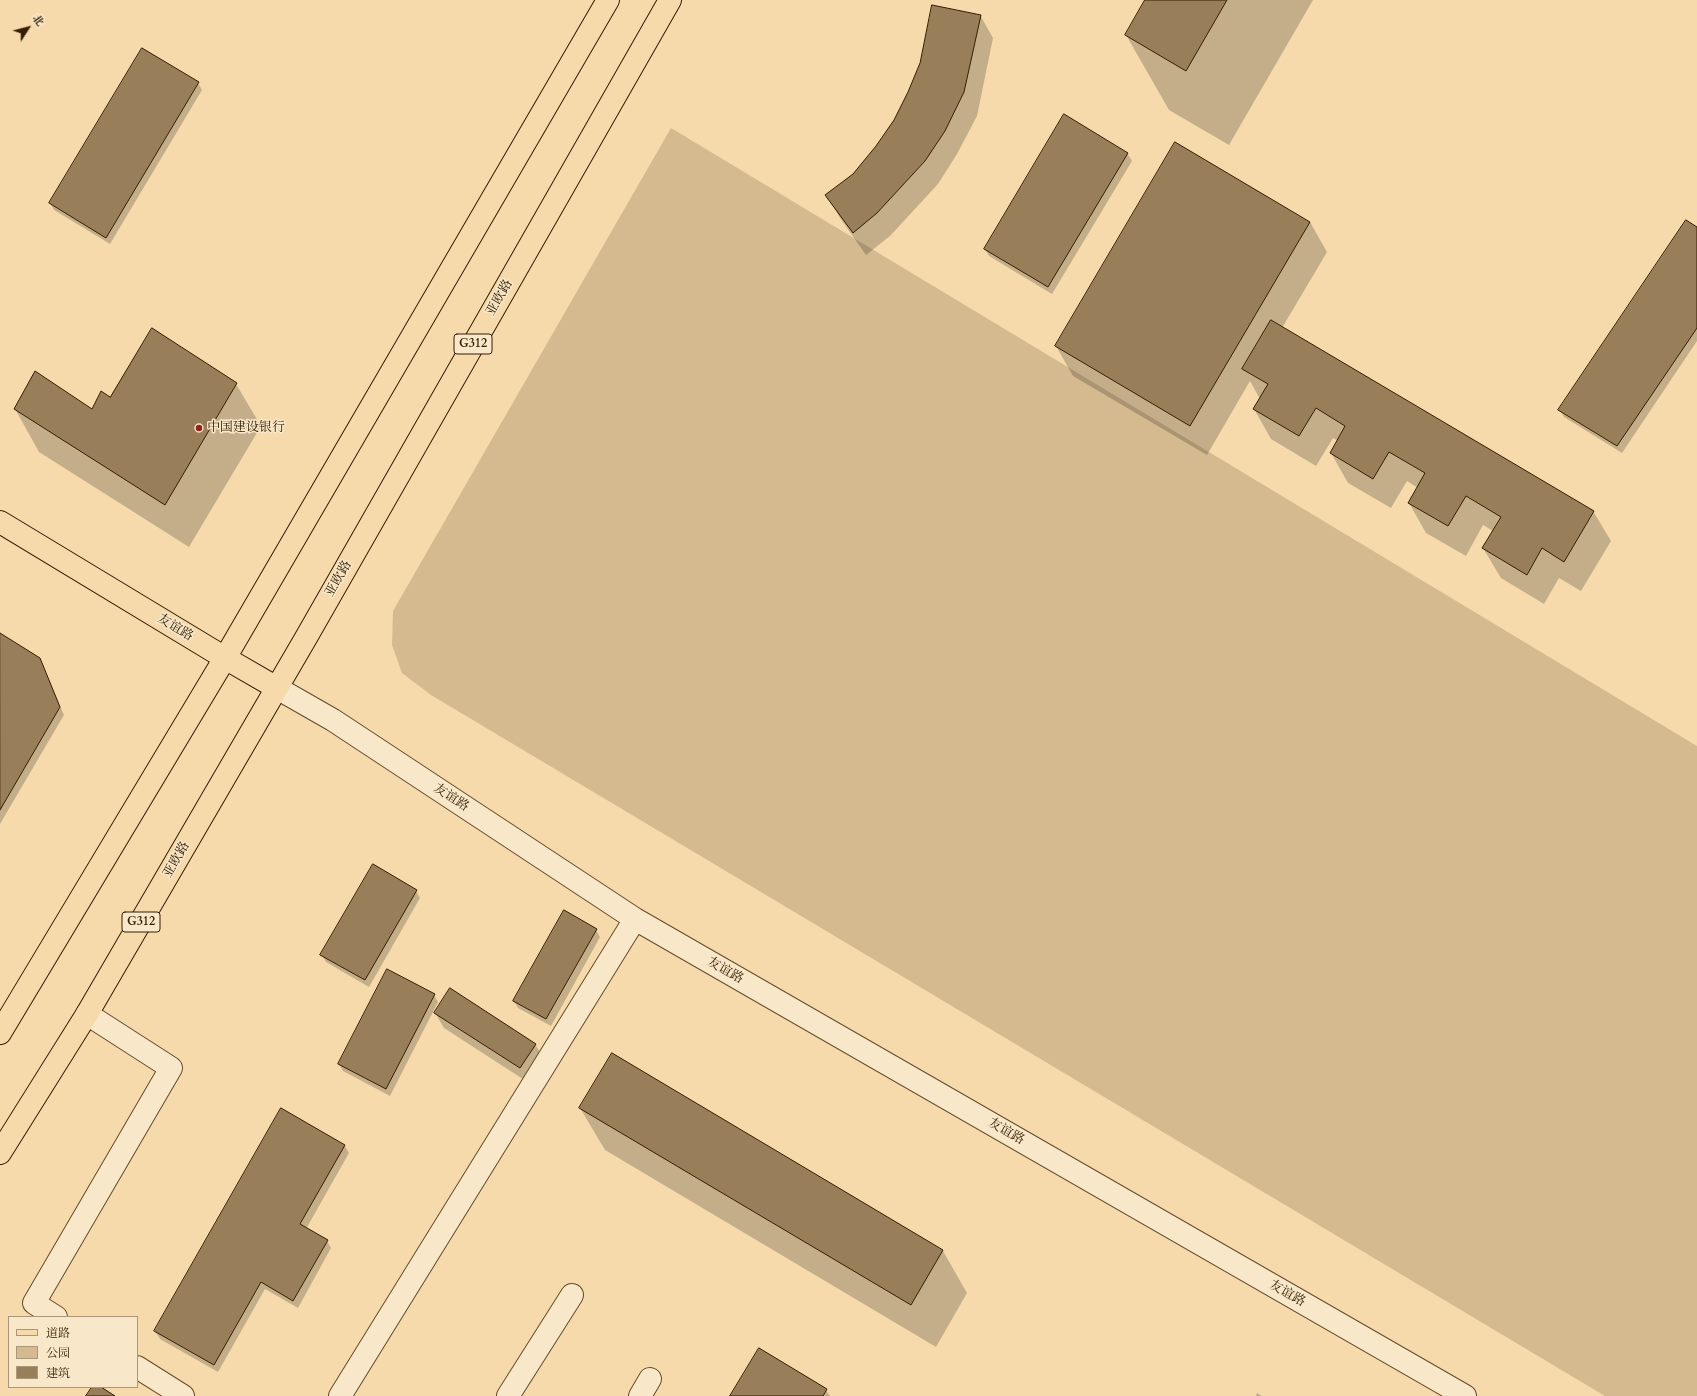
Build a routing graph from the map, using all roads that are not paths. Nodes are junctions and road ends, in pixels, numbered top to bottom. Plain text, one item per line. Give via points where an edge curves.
1 (608, 0) edge
2 (670, 0) edge
3 (0, 522) edge
4 (225, 658) junction
5 (277, 688) junction
6 (635, 919) junction
7 (87, 1014) junction
8 (0, 1033) edge
9 (0, 1154) edge
10 (572, 1295) dead end
11 (54, 1316) edge
12 (138, 1368) edge
13 (183, 1396) edge
14 (340, 1396) edge
15 (508, 1396) edge
16 (1465, 1396) edge

1 - 4 main road
2 - 5 main road, 亚欧路 / G312
3 - 4 main road, 友谊路
4 - 5 main road, 友谊路
4 - 8 main road
5 - 6 street, 友谊路 via 333,720
5 - 7 main road, 亚欧路 / G312
6 - 14 street
6 - 16 street, 友谊路
7 - 9 main road, 亚欧路 / G312
7 - 11 street via 171,1068 34,1303
10 - 15 street
12 - 13 street

